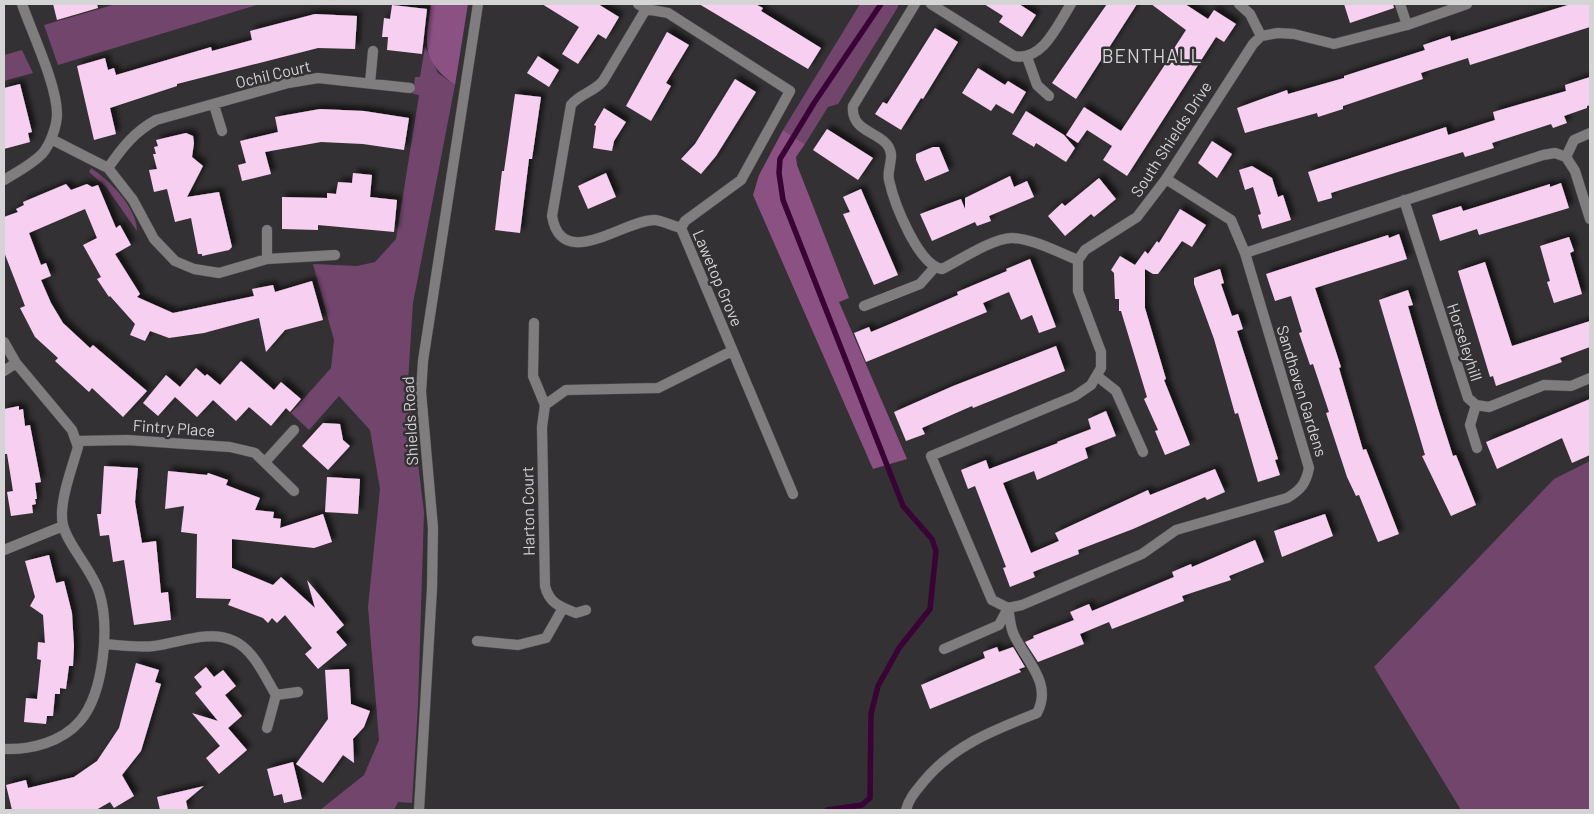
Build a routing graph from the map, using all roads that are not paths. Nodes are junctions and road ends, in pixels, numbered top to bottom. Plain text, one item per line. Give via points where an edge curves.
1 (22, 4) edge
2 (478, 4) edge
3 (915, 4) edge
4 (931, 4) edge
5 (1070, 4) edge
6 (1239, 4) edge
7 (1400, 4) edge
8 (1467, 4) edge
9 (642, 7) edge
10 (1406, 25) junction
11 (1261, 36) junction
12 (372, 50) dead end
13 (1027, 57) junction
14 (370, 83) junction
15 (410, 88) dead end
16 (1049, 96) dead end
17 (214, 105) junction
18 (222, 131) dead end
19 (1590, 133) edge
20 (51, 139) junction
21 (1566, 157) junction
22 (108, 168) junction
23 (1166, 179) junction
24 (4, 180) edge
25 (1404, 200) junction
26 (1590, 219) edge
27 (681, 228) junction
28 (267, 230) dead end
29 (1245, 252) junction
30 (335, 256) dead end
31 (268, 259) junction
32 (1078, 260) junction
33 (935, 268) junction
34 (864, 306) dead end
35 (534, 323) dead end
36 (4, 342) edge
37 (732, 351) junction
38 (16, 363) junction
39 (4, 371) edge
40 (1097, 376) junction
41 (1590, 378) edge
42 (1476, 404) junction
43 (545, 405) junction
44 (294, 430) dead end
45 (77, 441) junction
46 (1477, 448) dead end
47 (1143, 452) dead end
48 (266, 462) junction
49 (294, 491) dead end
50 (793, 494) dead end
51 (63, 526) junction
52 (4, 550) edge
53 (563, 608) junction
54 (1008, 608) junction
55 (586, 610) dead end
56 (477, 641) dead end
57 (104, 644) junction
58 (944, 649) dead end
59 (298, 692) dead end
60 (276, 695) junction
61 (267, 728) dead end
62 (4, 749) edge
63 (419, 810) edge
64 (906, 810) edge

1 - 20 street via 55,95 57,116
2 - 63 street, Shields Road via 423,361 421,392 433,528
3 - 33 street via 852,114 856,123 888,147 891,154 889,182 913,241 924,259
4 - 13 street via 1014,56
5 - 13 street via 1051,36 1037,52
6 - 11 street via 1250,14
7 - 10 street
8 - 10 street
9 - 27 street, Lawetop Grove via 668,13 790,91 741,180 685,220
9 - 27 street via 603,81 597,88 576,98 571,105 552,216 562,235 574,242 588,242 654,220
10 - 11 street via 1334,44 1294,34
11 - 23 street, South Shields Drive via 1235,70
12 - 14 street
13 - 16 street via 1037,85
14 - 15 street, Ochil Court
14 - 17 street, Ochil Court via 318,78 288,83
17 - 18 street
17 - 22 street, Ochil Court via 156,120 140,128
19 - 21 street via 1574,140
20 - 22 street
20 - 24 street via 44,152
21 - 25 street via 1555,153 1543,155
21 - 26 street via 1576,171
22 - 31 street via 122,184 154,240 175,261 194,269 219,273
23 - 29 street via 1232,220
23 - 32 street, South Shields Drive via 1137,217 1085,250
25 - 29 street
25 - 42 street, Horseleyhill via 1468,398
27 - 37 street, Lawetop Grove
28 - 31 street
29 - 54 street, Sandhaven Gardens via 1309,468 1300,490 1288,498 1176,530 1142,554
30 - 31 street
32 - 33 street via 1010,238 942,269
32 - 40 street via 1078,291 1101,352 1101,368
33 - 34 street via 920,284
35 - 43 street, Harton Court via 533,376
36 - 38 street
37 - 43 street via 658,388 566,390
37 - 50 street, Lawetop Grove
38 - 39 street
38 - 45 street via 72,430
40 - 47 street via 1116,390
40 - 54 street via 1091,386 1075,396 931,456 992,600
41 - 42 street, Horseleyhill via 1571,386 1544,385 1489,407
42 - 46 street via 1470,425
43 - 53 street, Harton Court via 542,428 545,586 547,596
44 - 48 street
45 - 48 street, Fintry Place via 126,440 230,446 255,454
45 - 51 street via 61,510
48 - 49 street, Fintry Place
51 - 52 street
51 - 57 street via 100,594
53 - 55 street via 576,613
53 - 56 street via 546,638 518,645
54 - 58 street via 999,625
54 - 64 street via 1013,634 1041,680 1037,713 979,737 939,764 909,799
57 - 60 street via 153,646 210,637 234,641 254,659
57 - 62 street via 95,691 79,722 52,741 18,750
59 - 60 street
60 - 61 street

